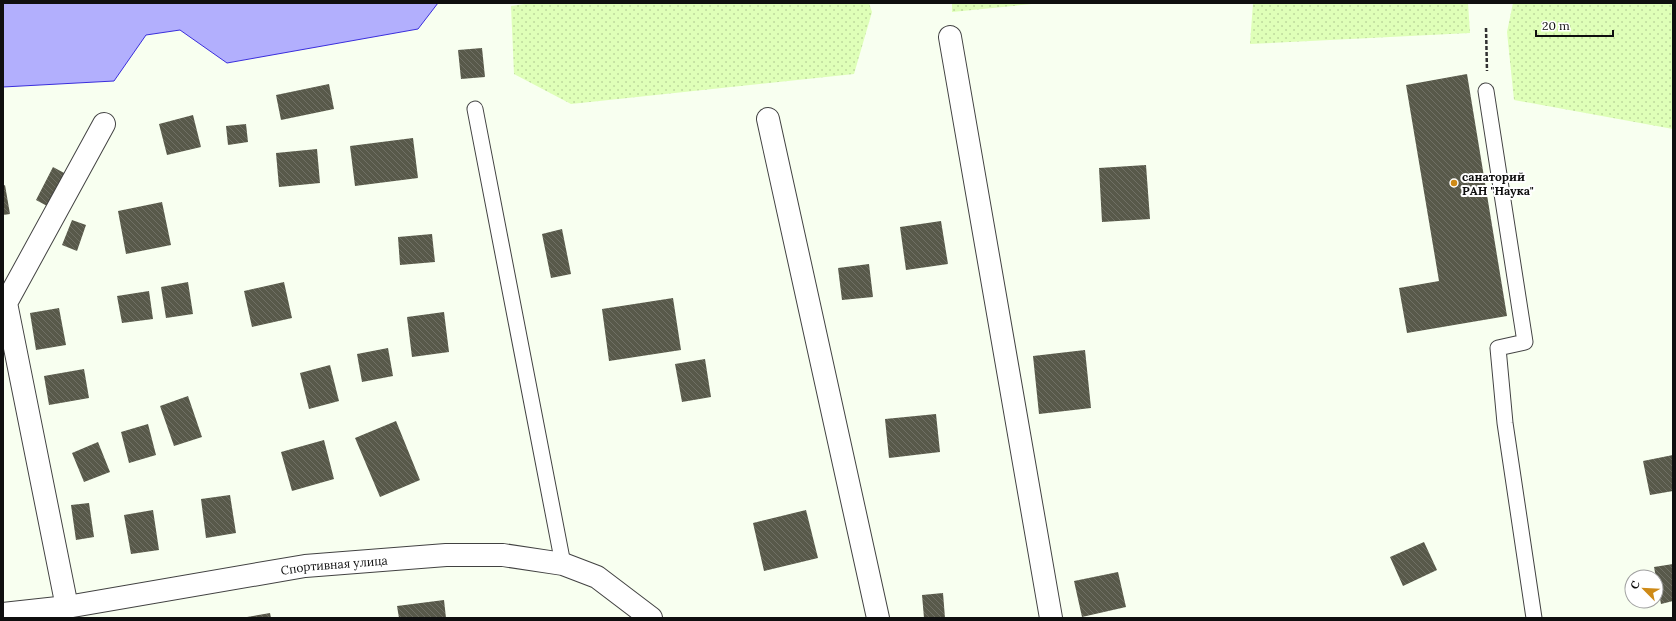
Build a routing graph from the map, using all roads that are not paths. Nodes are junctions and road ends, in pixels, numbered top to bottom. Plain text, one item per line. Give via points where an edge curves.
1 (950, 37) dead end
2 (1486, 91) dead end
3 (475, 109) dead end
4 (768, 119) dead end
5 (104, 124) dead end
6 (563, 564) junction
7 (67, 607) junction
8 (3, 614) edge
9 (651, 618) edge
10 (878, 618) edge
11 (1051, 618) edge
12 (1534, 618) edge

1 - 11 street
2 - 12 lane via 1525,342 1498,348 1505,423
3 - 6 lane
4 - 10 street
5 - 7 street via 6,303
6 - 7 street, Спортивная улица via 503,555 379,559 305,566
6 - 9 street, Спортивная улица via 597,577
7 - 8 street, Спортивная улица

